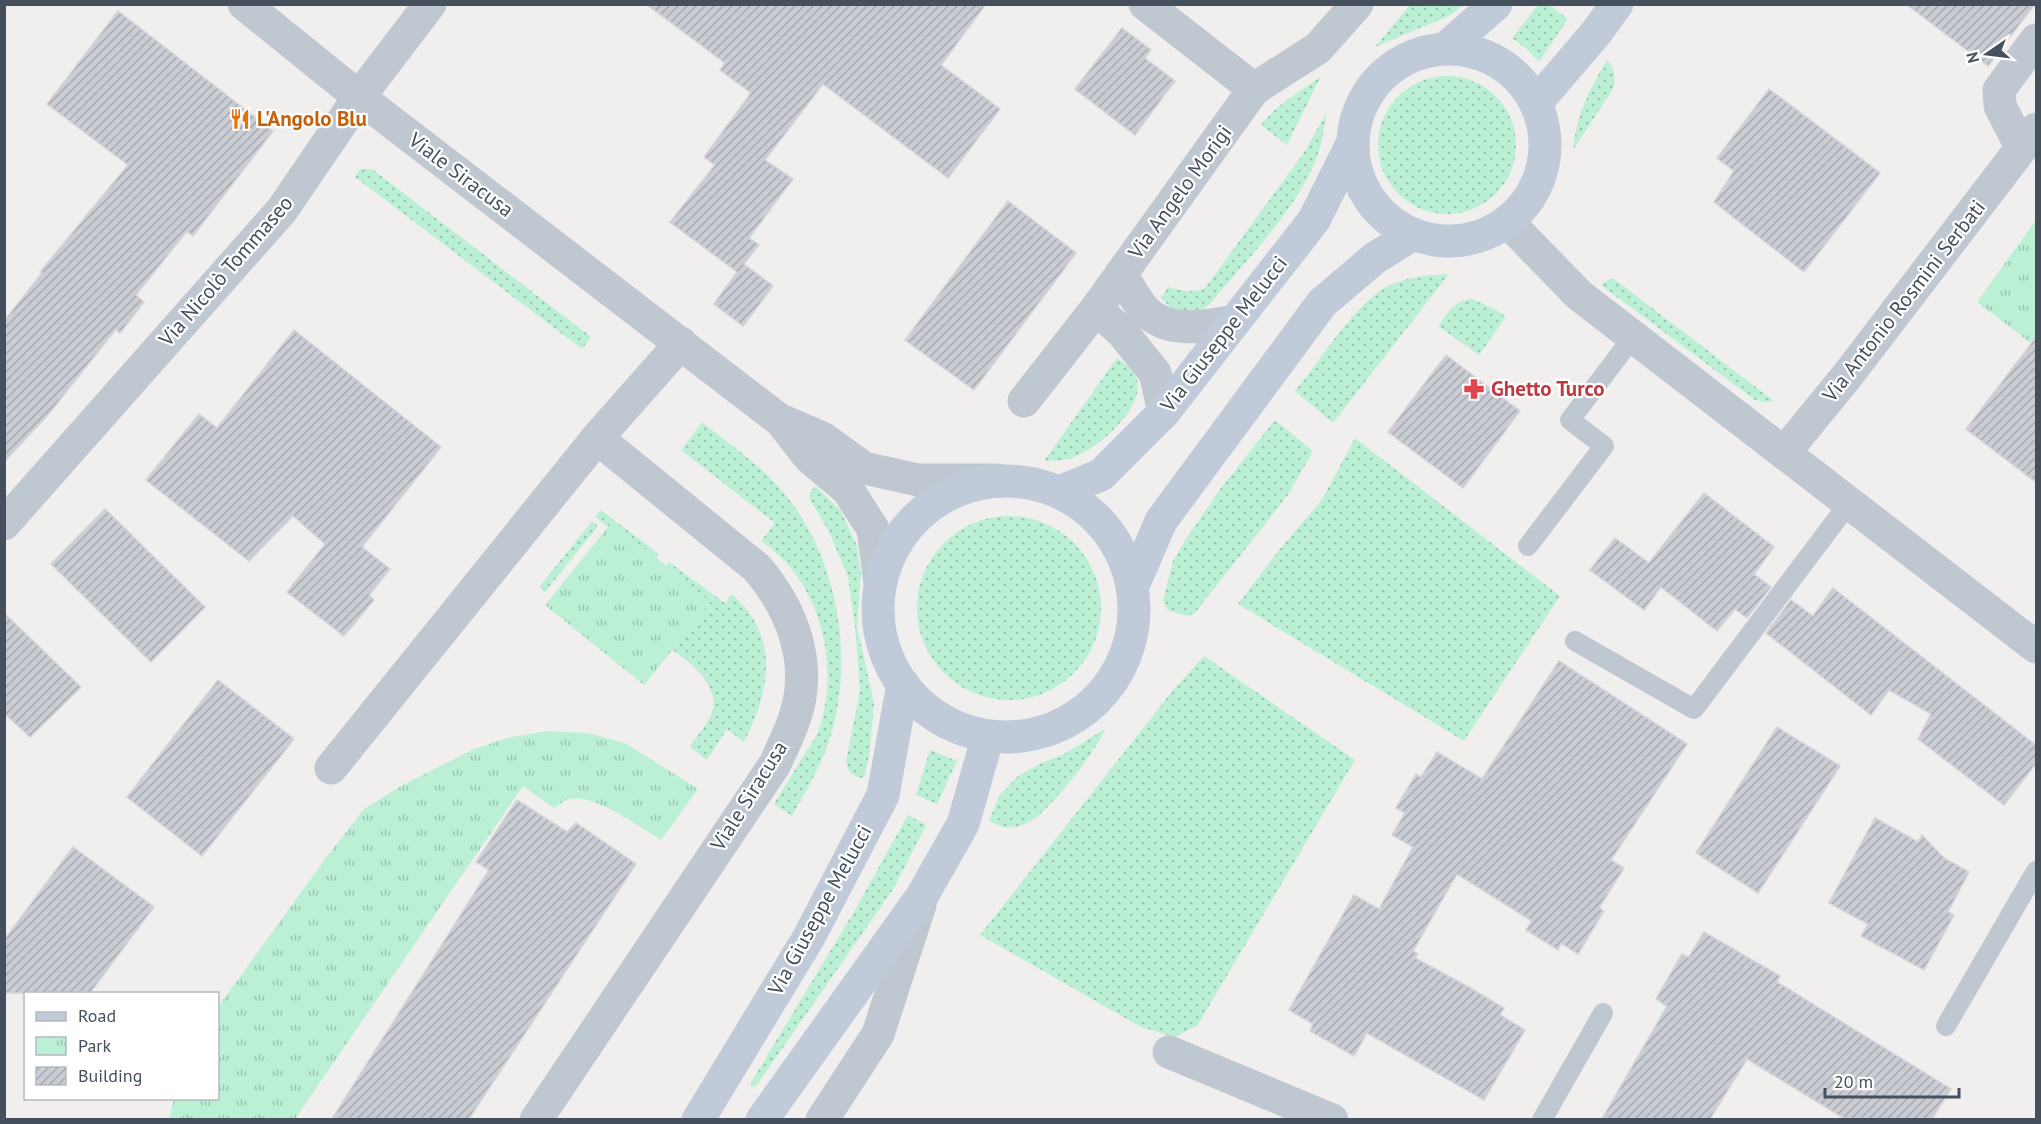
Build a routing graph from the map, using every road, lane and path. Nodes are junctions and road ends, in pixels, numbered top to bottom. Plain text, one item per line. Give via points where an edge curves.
1 (244, 4) edge
2 (430, 4) edge
3 (1145, 4) edge
4 (1357, 4) edge
5 (1496, 4) edge
6 (1617, 4) edge
7 (2037, 40) edge
8 (1446, 48) junction
9 (1254, 89) junction
10 (359, 97) junction
11 (1536, 103) junction
12 (2029, 138) edge
13 (1353, 142) junction
14 (1508, 222) junction
15 (1412, 235) junction
16 (1121, 274) junction
17 (1096, 309) junction
18 (1235, 321) junction
19 (1633, 337) junction
20 (681, 343) junction
21 (1024, 401) dead end
22 (1164, 412) junction
23 (781, 421) junction
24 (597, 438) junction
25 (1784, 453) junction
26 (997, 480) junction
27 (1059, 492) junction
28 (1849, 503) junction
29 (4, 524) edge
30 (1528, 546) dead end
31 (880, 582) junction
32 (1133, 586) junction
33 (1575, 641) dead end
34 (2037, 647) edge
35 (903, 684) junction
36 (988, 736) junction
37 (331, 768) dead end
38 (2037, 871) edge
39 (922, 896) junction
40 (1603, 1013) dead end
41 (1946, 1026) dead end
42 (1169, 1052) dead end
43 (536, 1119) edge
44 (698, 1119) edge
45 (762, 1119) edge
46 (822, 1119) edge
47 (1332, 1119) edge
48 (1542, 1119) edge

1 - 10 street, Viale Siracusa
2 - 10 street, Via Nicolò Tommaseo
3 - 9 street
4 - 9 street, Via Angelo Morigi via 1318,48
5 - 8 main road
6 - 11 main road
7 - 12 street, Via Antonio Rosmini Serbati via 2000,90 2000,106
8 - 11 main road via 1473,51 1499,62 1520,80
8 - 13 main road via 1400,61 1380,76 1365,96 1356,118
9 - 16 street, Via Angelo Morigi
10 - 20 street, Viale Siracusa
10 - 29 street, Via Nicolò Tommaseo via 282,210
11 - 14 main road via 1545,128 1546,154 1527,203
12 - 25 street, Via Antonio Rosmini Serbati
13 - 15 main road via 1354,166 1362,188 1392,224
13 - 18 main road, Via Giuseppe Melucci via 1314,220
14 - 15 main road via 1486,235 1462,241 1437,242
14 - 19 street via 1579,295
15 - 32 main road via 1375,258 1322,303 1161,521
16 - 17 street, Via Angelo Morigi
16 - 18 street via 1142,308 1164,323 1196,328
17 - 21 street, Via Angelo Morigi
17 - 22 street via 1122,332 1155,373
18 - 22 main road, Via Giuseppe Melucci
19 - 25 street
19 - 30 lane via 1570,420 1604,446
20 - 23 street, Viale Siracusa
20 - 24 street
22 - 27 main road, Via Giuseppe Melucci via 1101,475
23 - 26 street, Viale Siracusa via 824,439 864,468 918,480
23 - 31 street, Viale Siracusa via 810,458 848,490 873,529
24 - 37 street
24 - 43 street, Viale Siracusa via 757,568 771,584 796,634 800,692 796,716 775,764
25 - 28 street
26 - 27 main road via 1039,484
26 - 31 main road via 970,485 921,512 903,532
27 - 32 main road via 1081,504 1115,539
28 - 33 lane via 1694,709
28 - 34 street
31 - 35 main road via 880,636
32 - 36 main road via 1135,613 1122,665 1089,708 1042,733 1015,738
35 - 36 main road via 940,719
35 - 44 main road, Via Giuseppe Melucci via 883,795 809,937
36 - 39 main road via 963,824
38 - 41 lane
39 - 45 main road
39 - 46 street via 878,1034
40 - 48 lane
42 - 47 street

